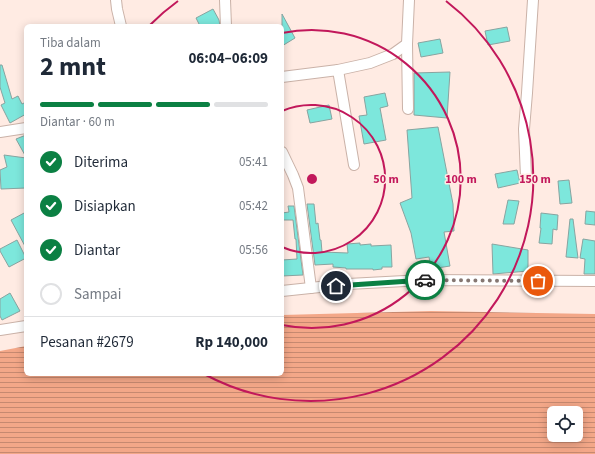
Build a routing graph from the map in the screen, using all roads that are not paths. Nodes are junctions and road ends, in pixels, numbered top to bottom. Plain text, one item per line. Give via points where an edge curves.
1 (116, 0) edge
2 (224, 0) edge
3 (409, 0) edge
4 (532, 0) edge
5 (121, 24) edge
6 (226, 24) edge
7 (407, 44) junction
8 (338, 70) junction
9 (284, 77) edge
10 (408, 109) dead end
11 (24, 128) edge
12 (0, 132) edge
13 (284, 156) edge
14 (354, 165) dead end
15 (526, 177) dead end
16 (595, 281) edge
17 (311, 288) junction
18 (284, 291) edge
19 (24, 326) edge
20 (0, 330) edge

1 - 5 street
2 - 6 street
3 - 7 street
4 - 15 street via 524,129
7 - 8 street via 392,54 370,63
7 - 10 street
8 - 9 street
8 - 14 street
11 - 12 street
13 - 17 street via 298,188
16 - 17 street via 424,280
17 - 18 street
19 - 20 street

